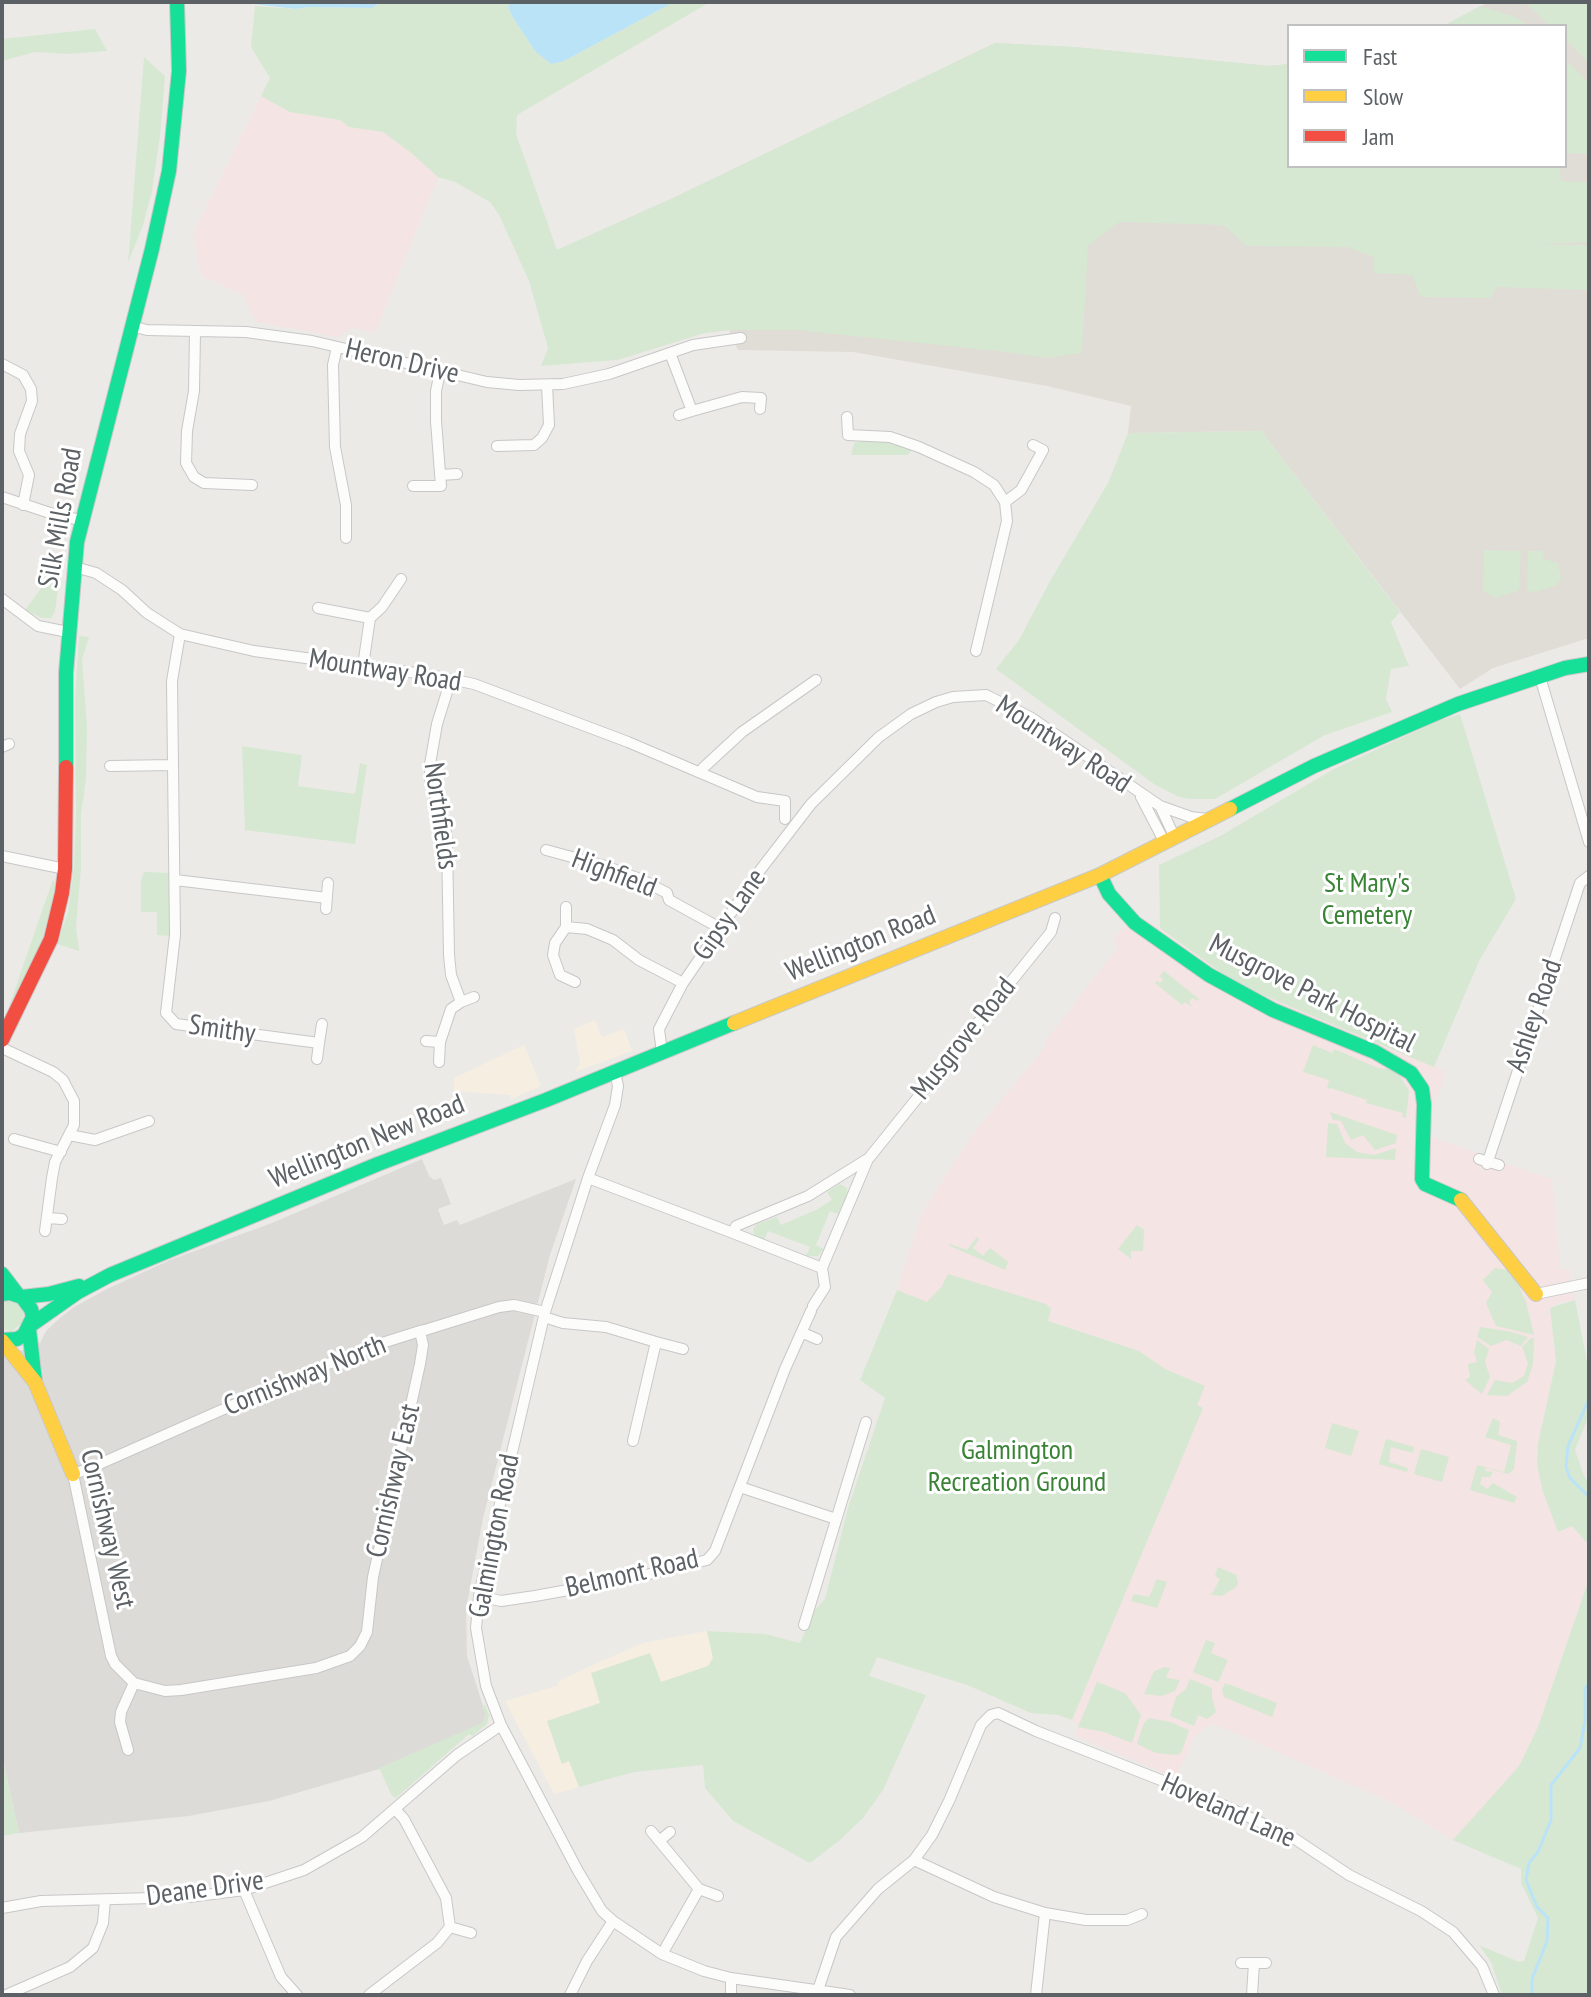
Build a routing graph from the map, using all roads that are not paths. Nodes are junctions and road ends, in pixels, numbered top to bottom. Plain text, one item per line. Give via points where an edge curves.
1 (177, 10) edge
2 (131, 326) junction
3 (195, 332) junction
4 (741, 338) dead end
5 (337, 347) junction
6 (670, 353) junction
7 (2, 364) edge
8 (440, 372) junction
9 (547, 385) junction
10 (761, 398) dead end
11 (692, 411) junction
12 (679, 415) dead end
13 (847, 417) dead end
14 (1033, 445) dead end
15 (497, 446) dead end
16 (457, 474) dead end
17 (440, 475) junction
18 (252, 485) dead end
19 (413, 486) dead end
20 (2, 497) edge
21 (1005, 502) junction
22 (23, 505) junction
23 (81, 520) junction
24 (346, 538) dead end
25 (75, 567) junction
26 (401, 579) dead end
27 (2, 599) edge
28 (318, 608) dead end
29 (370, 618) junction
30 (68, 632) junction
31 (180, 634) junction
32 (976, 651) dead end
33 (1589, 664) edge
34 (363, 666) junction
35 (1540, 677) junction
36 (451, 679) junction
37 (816, 680) dead end
38 (173, 765) junction
39 (110, 766) dead end
40 (701, 773) junction
41 (826, 788) joint
42 (1140, 795) junction
43 (1160, 806) junction
44 (785, 819) dead end
45 (1212, 819) junction
46 (1170, 841) junction
47 (1589, 842) edge
48 (546, 850) dead end
49 (2, 856) edge
50 (65, 869) junction
51 (1100, 875) junction
52 (1589, 876) edge
53 (175, 880) junction
54 (328, 883) dead end
55 (566, 907) dead end
56 (1055, 918) dead end
57 (566, 927) junction
58 (720, 928) junction
59 (575, 982) dead end
60 (683, 983) junction
61 (474, 997) dead end
62 (461, 1002) junction
63 (322, 1024) dead end
64 (2, 1040) edge
65 (426, 1041) dead end
66 (440, 1042) junction
67 (319, 1043) junction
68 (2, 1048) edge
69 (662, 1053) junction
70 (317, 1059) dead end
71 (439, 1062) dead end
72 (615, 1072) junction
73 (149, 1121) dead end
74 (69, 1135) junction
75 (14, 1139) dead end
76 (61, 1152) junction
77 (869, 1158) junction
78 (1488, 1162) dead end
79 (588, 1178) junction
80 (47, 1218) junction
81 (62, 1219) dead end
82 (45, 1231) dead end
83 (733, 1233) junction
84 (822, 1268) junction
85 (2, 1274) edge
86 (93, 1283) junction
87 (1589, 1283) edge
88 (2, 1294) edge
89 (1536, 1294) joint
90 (20, 1296) junction
91 (544, 1314) junction
92 (30, 1327) junction
93 (420, 1331) junction
94 (803, 1333) junction
95 (817, 1339) dead end
96 (2, 1340) edge
97 (656, 1342) junction
98 (683, 1349) dead end
99 (794, 1349) joint
100 (35, 1382) junction
101 (866, 1422) dead end
102 (633, 1441) dead end
103 (73, 1474) junction
104 (740, 1487) junction
105 (836, 1519) junction
106 (479, 1596) junction
107 (796, 1607) dead end
108 (809, 1612) junction
109 (804, 1625) dead end
110 (134, 1683) junction
111 (501, 1725) junction
112 (128, 1750) dead end
113 (395, 1809) junction
114 (651, 1831) dead end
115 (670, 1832) dead end
116 (659, 1841) junction
117 (914, 1860) junction
118 (699, 1889) junction
119 (244, 1890) junction
120 (718, 1896) dead end
121 (105, 1900) junction
122 (2, 1908) edge
123 (1045, 1913) junction
124 (1142, 1914) dead end
125 (613, 1921) junction
126 (450, 1927) junction
127 (471, 1933) dead end
128 (662, 1954) junction
129 (1241, 1963) dead end
130 (731, 1978) junction
131 (818, 1990) junction
132 (6, 1995) edge
133 (297, 1995) edge
134 (369, 1995) edge
135 (570, 1995) edge
136 (731, 1995) edge
137 (850, 1995) edge
138 (1036, 1995) edge
139 (1252, 1995) edge
140 (1494, 1995) edge

1 - 2 main road, Silk Mills Road via 178,92 169,171
2 - 3 street, Heron Drive
2 - 23 main road, Silk Mills Road
3 - 5 street, Heron Drive via 246,332
3 - 18 street via 186,463 204,483
4 - 6 street, Heron Drive
5 - 8 street, Heron Drive
5 - 24 street via 335,447
6 - 9 street, Heron Drive via 609,374
6 - 11 street
7 - 22 street via 23,375 31,389 20,434 19,451 29,475
8 - 9 street, Heron Drive via 487,382
8 - 17 street
9 - 15 street via 547,433 534,445
10 - 11 street via 732,398
11 - 12 street
13 - 21 street via 848,440 890,437 919,447 974,472 994,485
14 - 21 street via 1043,450 1021,490
16 - 17 street
17 - 19 street via 441,486
20 - 22 street
21 - 32 street via 1007,521
22 - 23 street
23 - 25 main road, Silk Mills Road
25 - 30 main road, Silk Mills Road
25 - 31 street, Mountway Road via 96,573
26 - 29 street
27 - 30 street via 38,626
28 - 29 street
29 - 34 street
30 - 50 main road, Silk Mills Road
31 - 34 street, Mountway Road
31 - 38 street, Smithy via 172,681
33 - 35 main road, Wellington Road
34 - 36 street, Mountway Road
35 - 45 main road, Wellington Road via 1458,704 1329,759
35 - 47 street
36 - 40 street, Mountway Road
36 - 62 street, Northfields via 430,764 446,834 449,955
37 - 40 street via 742,732
38 - 39 street
38 - 53 street, Smithy
40 - 44 street, Mountway Road via 757,797 785,801
41 - 42 street, Mountway Road via 911,714 953,697 986,695 1030,717
41 - 58 street, Gipsy Lane
42 - 43 street, Mountway Road
42 - 46 street, Mountway Road
43 - 45 street, Mountway Road
43 - 46 street, Mountway Road
45 - 46 main road, Wellington Road
46 - 51 main road, Wellington Road
48 - 58 street, Highfield via 640,879
49 - 50 street
50 - 64 main road, Silk Mills Road via 51,939
51 - 69 main road, Wellington Road
51 - 89 main road, Musgrove Park Hospital via 1135,923 1209,975 1411,1073 1424,1104 1422,1179 1458,1197
52 - 78 street, Ashley Road via 1580,883
53 - 54 street via 327,904
53 - 67 street, Smithy via 169,1018 176,1024
55 - 57 street
56 - 77 street, Musgrove Road via 1051,932
57 - 59 street via 555,943 556,979
57 - 60 street via 613,940
58 - 60 street, Gipsy Lane
60 - 69 street, Gipsy Lane via 659,1029
61 - 62 street
62 - 66 street via 451,1009
63 - 67 street
65 - 66 street
66 - 71 street
67 - 70 street
68 - 74 street via 63,1080 74,1101
69 - 72 main road, Wellington New Road
72 - 79 street, Galmington Road via 615,1105
72 - 86 main road, Wellington New Road
73 - 74 street via 134,1120 95,1140
74 - 76 street
75 - 76 street via 25,1147
76 - 80 street
77 - 83 street, Musgrove Road via 808,1196 736,1226
77 - 84 street, Musgrove Road
79 - 83 street
79 - 91 street, Galmington Road
80 - 81 street
80 - 82 street
83 - 84 street
84 - 94 street, Musgrove Road via 825,1287
85 - 90 main road
86 - 90 main road, Wellington New Road
86 - 92 main road, Wellington New Road
87 - 89 street
88 - 90 main road, Wellington New Road
90 - 92 main road, Cornishway West via 31,1309
91 - 93 street, Cornishway North via 514,1305 499,1307
91 - 97 street, Cornishway North via 563,1323 606,1327
91 - 106 street, Galmington Road
92 - 96 main road, Wellington New Road via 17,1339
92 - 100 main road, Cornishway West
93 - 103 street, Cornishway North via 310,1371
93 - 110 street, Cornishway East via 420,1364 360,1646 350,1656 316,1668 181,1690
94 - 95 street
94 - 99 street, Musgrove Road
96 - 100 main road, Cornishway West
97 - 98 street, Cornishway North
97 - 102 street
99 - 104 street, Belmont Road
100 - 103 main road, Cornishway West
101 - 105 street
103 - 110 street, Cornishway West via 111,1656
104 - 105 street
104 - 106 street, Belmont Road via 707,1560 535,1596 501,1601
105 - 108 street
106 - 111 street, Galmington Road via 480,1659
107 - 108 street
108 - 109 street
110 - 112 street via 120,1722
111 - 113 street, Deane Drive
111 - 125 street, Galmington Road via 593,1898
113 - 119 street, Deane Drive via 342,1850 304,1870
113 - 126 street via 446,1898
114 - 116 street
115 - 116 street
116 - 118 street
117 - 123 street via 994,1897
117 - 131 street via 878,1889 836,1937
117 - 140 street, Hoveland Lane via 949,1801 981,1725 991,1715 1005,1714 1263,1823 1421,1911 1453,1932 1482,1966
118 - 120 street
118 - 128 street
119 - 121 street, Deane Drive
119 - 133 street via 281,1977
121 - 122 street, Deane Drive
121 - 132 street via 93,1948 70,1967
123 - 124 street via 1086,1920 1127,1920
123 - 138 street
125 - 128 street, Galmington Road
125 - 135 street
126 - 127 street
126 - 134 street
128 - 130 street, Galmington Road
129 - 139 street via 1260,1963
130 - 131 street, Galmington Road
130 - 136 street
131 - 137 street, Galmington Road

